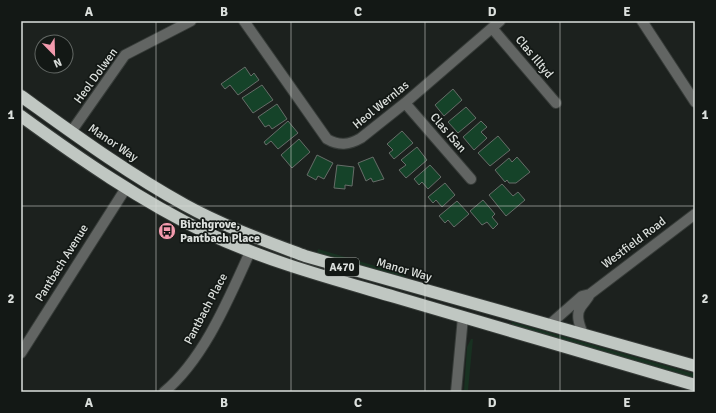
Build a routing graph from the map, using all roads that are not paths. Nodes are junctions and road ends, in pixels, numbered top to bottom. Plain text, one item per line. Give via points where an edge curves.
1 (191, 21) edge
2 (244, 21) edge
3 (642, 21) edge
4 (496, 24) edge
5 (21, 96) edge
6 (695, 102) edge
7 (405, 103) junction
8 (556, 103) dead end
9 (21, 116) edge
10 (71, 132) junction
11 (471, 179) dead end
12 (126, 188) junction
13 (695, 214) edge
14 (250, 252) junction
15 (590, 294) junction
16 (463, 317) junction
17 (549, 325) junction
18 (583, 334) junction
19 (21, 353) edge
20 (695, 366) edge
21 (695, 385) edge
22 (164, 392) edge
23 (456, 392) edge

1 - 10 street, Heol Dolwen via 125,55
2 - 7 street, Heol Wernlas via 327,139 342,145 353,143
3 - 6 street
4 - 7 street, Heol Wernlas
4 - 8 street, Clas Illtyd
5 - 10 highway, Manor Way / A470
7 - 11 street, Clas ISan
9 - 12 highway, A470
10 - 17 highway, Manor Way / A470 via 117,164 180,202 243,232 305,256
12 - 14 highway, A470 via 184,221
12 - 19 street, Pantbach Avenue
13 - 15 street, Westfield Road
14 - 16 highway, A470 via 311,274
14 - 22 street, Pantbach Place via 210,334 188,365
15 - 17 street, Westfield Road via 582,296
15 - 18 street, Westfield Road via 579,311 579,323
16 - 21 highway, A470
16 - 23 street
17 - 18 highway, Manor Way / A470
18 - 20 highway, Manor Way / A470

